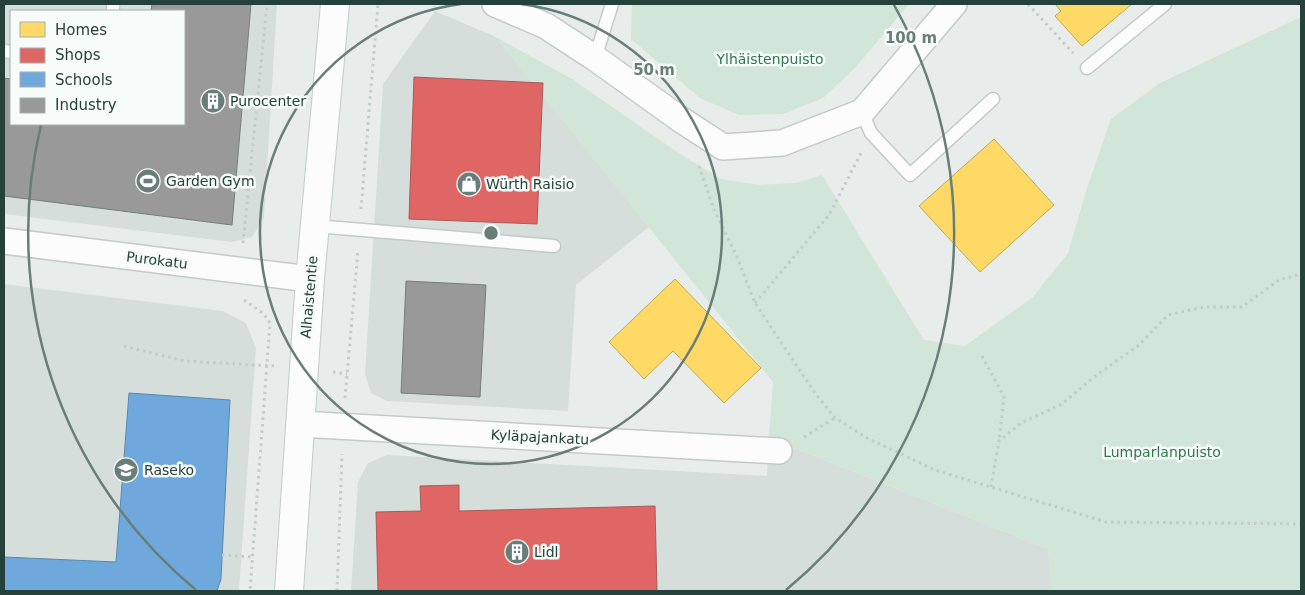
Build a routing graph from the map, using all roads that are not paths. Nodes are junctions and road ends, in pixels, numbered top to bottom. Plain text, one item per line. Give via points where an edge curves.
1 (335, 4) edge
2 (494, 4) edge
3 (612, 4) edge
4 (954, 4) edge
5 (1165, 4) edge
6 (595, 58) junction
7 (1087, 68) road end
8 (994, 99) dead end
9 (867, 122) junction
10 (315, 226) junction
11 (4, 242) edge
12 (554, 246) dead end
13 (310, 279) junction
14 (300, 424) junction
15 (779, 451) road end
16 (289, 591) edge

1 - 10 street, Alhaistentie
2 - 6 street via 546,26
3 - 6 lane
4 - 9 street
5 - 7 lane
6 - 9 street via 723,147 782,143
8 - 9 lane via 910,175
10 - 12 lane
10 - 13 street, Alhaistentie
11 - 13 street, Purokatu
13 - 14 street, Alhaistentie
14 - 15 street, Kyläpajankatu
14 - 16 street, Alhaistentie

